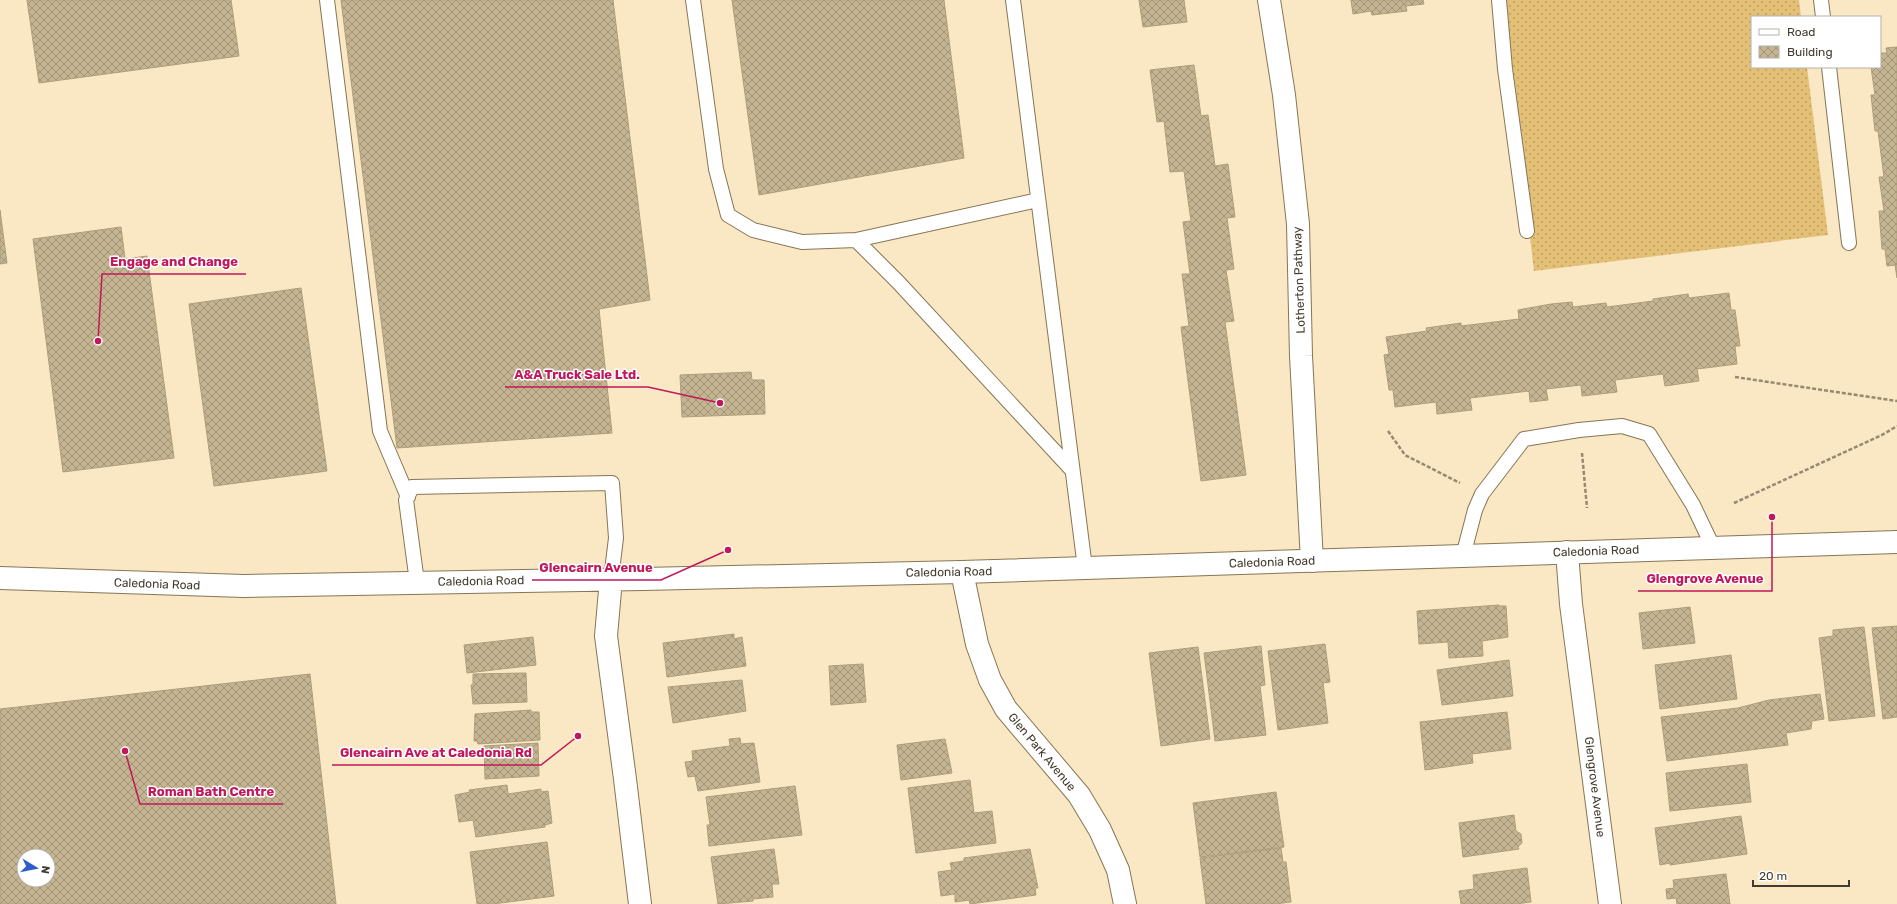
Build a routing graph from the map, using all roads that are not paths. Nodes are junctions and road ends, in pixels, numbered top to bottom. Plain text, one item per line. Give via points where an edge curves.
1 (327, 0) edge
2 (693, 0) edge
3 (1013, 0) edge
4 (1270, 0) edge
5 (1499, 0) edge
6 (1820, 0) edge
7 (1823, 16) edge
8 (1829, 68) edge
9 (1038, 200) junction
10 (1527, 231) dead end
11 (856, 240) junction
12 (1849, 243) dead end
13 (1072, 470) junction
14 (408, 497) junction
15 (1897, 542) edge
16 (1713, 548) junction
17 (1567, 552) junction
18 (1463, 556) junction
19 (1312, 561) junction
20 (1085, 568) junction
21 (962, 572) junction
22 (0, 578) edge
23 (611, 579) junction
24 (417, 582) junction
25 (640, 904) edge
26 (1125, 904) edge
27 (1610, 904) edge

1 - 14 lane via 380,431
2 - 11 lane via 716,169 728,215 753,230 802,242
3 - 9 lane
4 - 19 street, Lotherton Pathway via 1284,95 1298,224 1301,356
5 - 10 lane via 1505,69
6 - 7 lane
8 - 12 lane
9 - 11 lane
9 - 13 lane
11 - 13 lane
13 - 20 lane
14 - 23 lane via 412,486 612,483 616,538
14 - 24 lane via 406,500
15 - 16 street, Caledonia Road
16 - 17 street, Caledonia Road
16 - 18 lane via 1693,505 1649,434 1622,426 1524,439 1482,494 1475,510
17 - 18 street, Caledonia Road
17 - 27 street, Glengrove Avenue via 1571,604
18 - 19 street, Caledonia Road
19 - 20 street, Caledonia Road
20 - 21 street, Caledonia Road
21 - 23 street, Caledonia Road
21 - 26 street, Glen Park Avenue via 977,644 990,680 1006,709 1055,766 1100,830 1118,870
22 - 24 street, Caledonia Road via 230,586
23 - 24 street, Caledonia Road
23 - 25 street via 606,636

